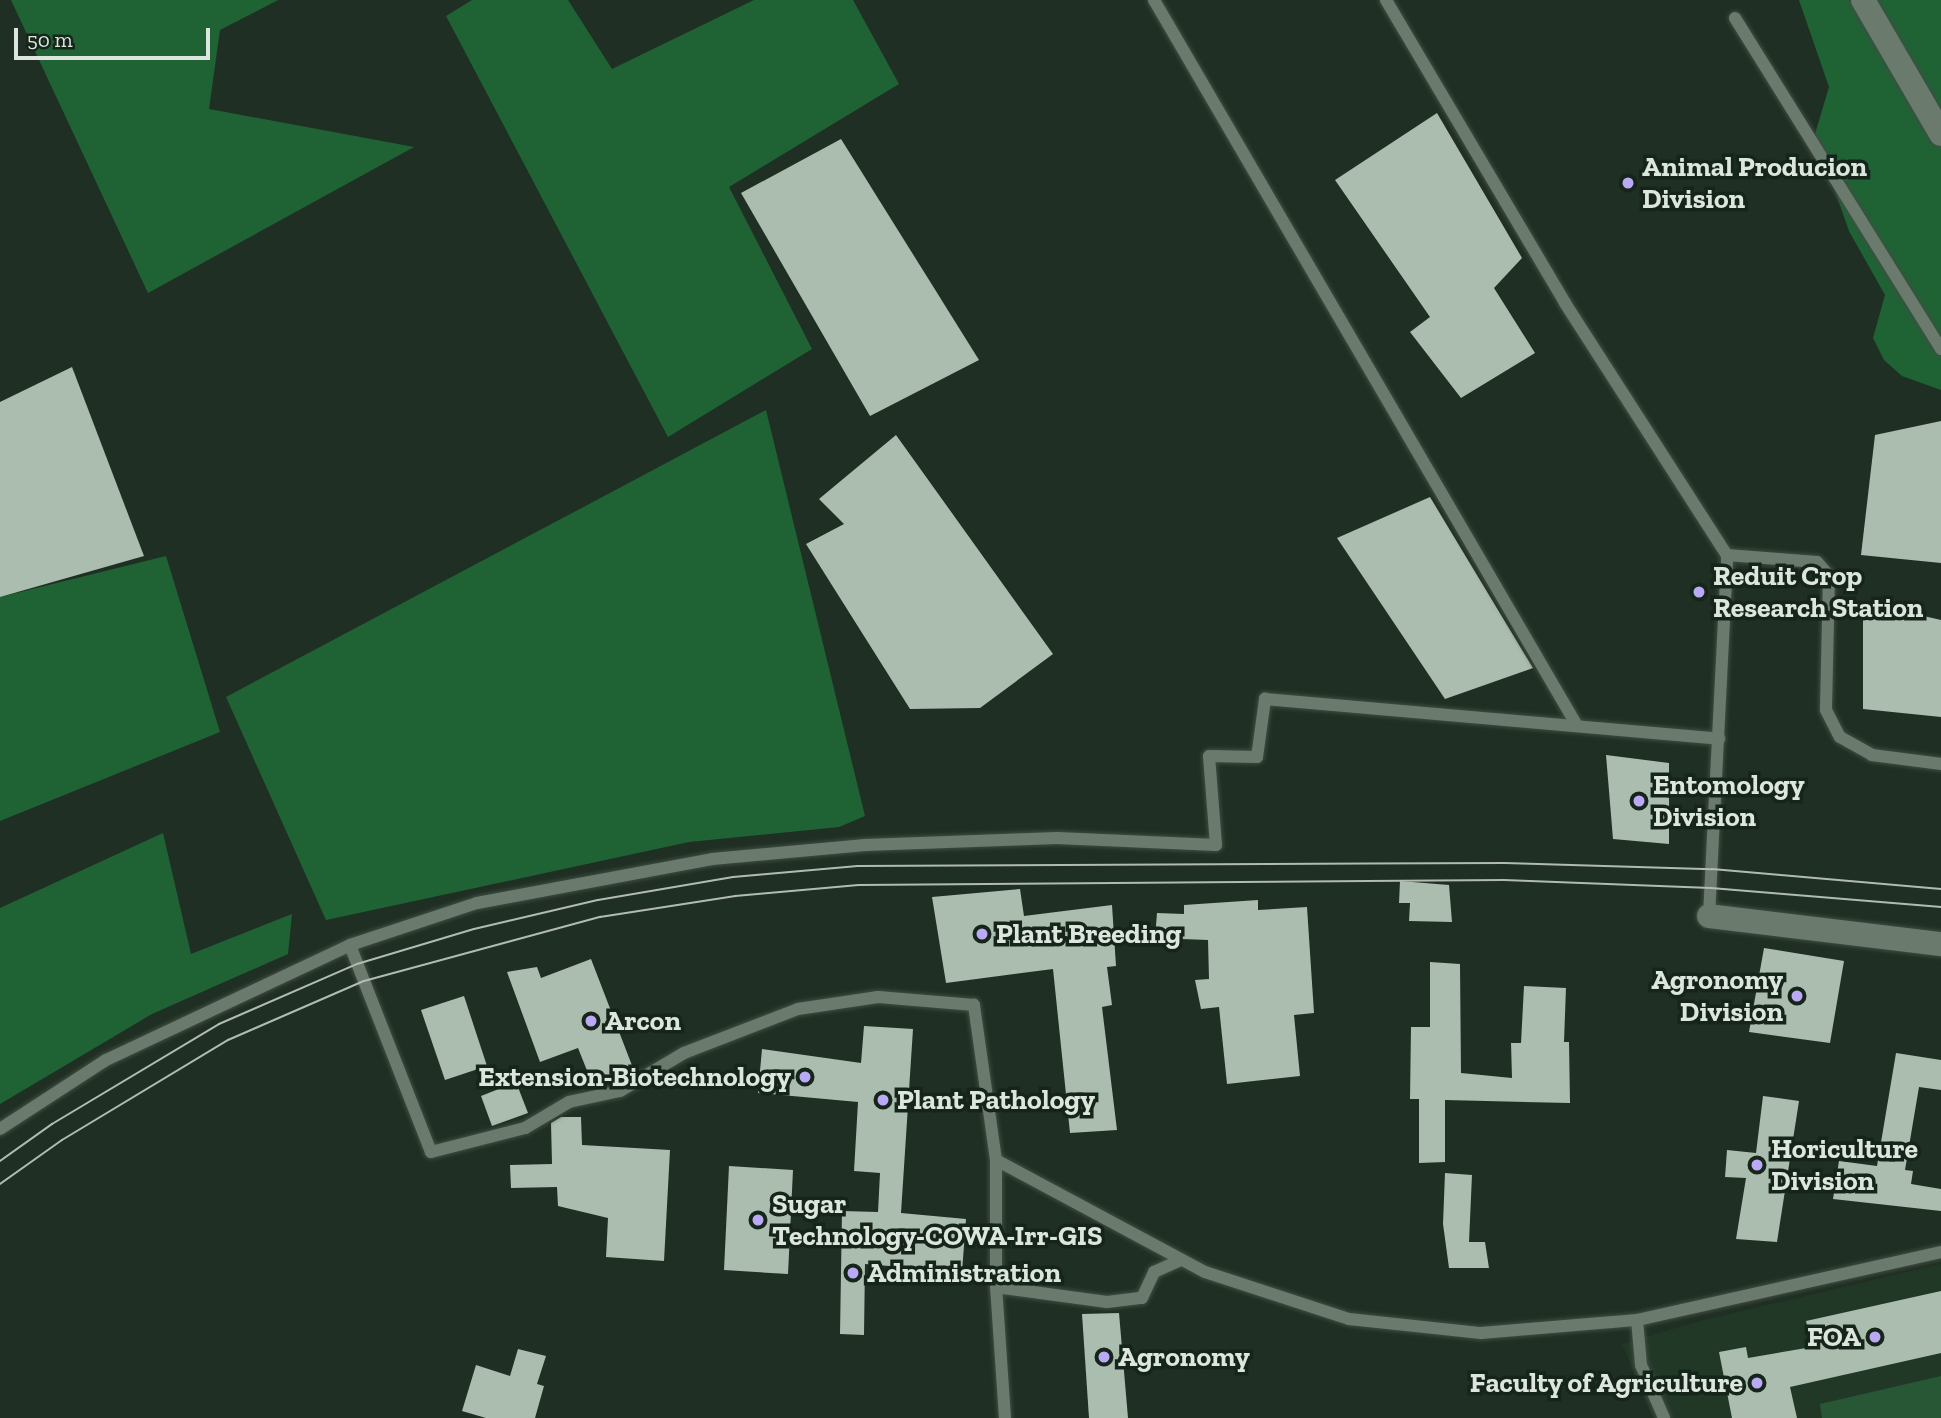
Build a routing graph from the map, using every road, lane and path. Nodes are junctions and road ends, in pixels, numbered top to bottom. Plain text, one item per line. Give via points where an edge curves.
1 (1154, 0) edge
2 (1386, 0) edge
3 (1863, 0) edge
4 (1735, 18) dead end
5 (1941, 134) edge
6 (1941, 349) edge
7 (1727, 555) junction
8 (1576, 724) junction
9 (1719, 739) junction
10 (1941, 764) edge
11 (1709, 916) joint
12 (1941, 944) edge
13 (350, 945) junction
14 (0, 1129) edge
15 (996, 1160) junction
16 (1941, 1252) edge
17 (1181, 1260) junction
18 (996, 1287) junction
19 (1637, 1320) junction
20 (1005, 1418) edge
21 (1664, 1418) edge

1 - 8 lane
2 - 7 lane via 1565,303
3 - 5 street
4 - 6 lane
7 - 9 lane
7 - 10 lane via 1817,562 1829,576 1830,592 1826,710 1840,737 1872,755
8 - 9 lane
8 - 13 lane via 1265,699 1257,757 1209,756 1216,845 1057,838 865,845 712,859 477,903
9 - 11 lane
11 - 12 street
13 - 14 lane via 106,1060
13 - 15 lane via 431,1152 525,1128 569,1102 620,1091 684,1053 786,1013 878,997 974,1006
15 - 17 lane
15 - 18 lane
16 - 19 lane
17 - 18 lane via 1154,1272 1142,1298 1107,1302
17 - 19 lane via 1349,1319 1481,1334
18 - 20 lane
19 - 21 lane via 1641,1365

